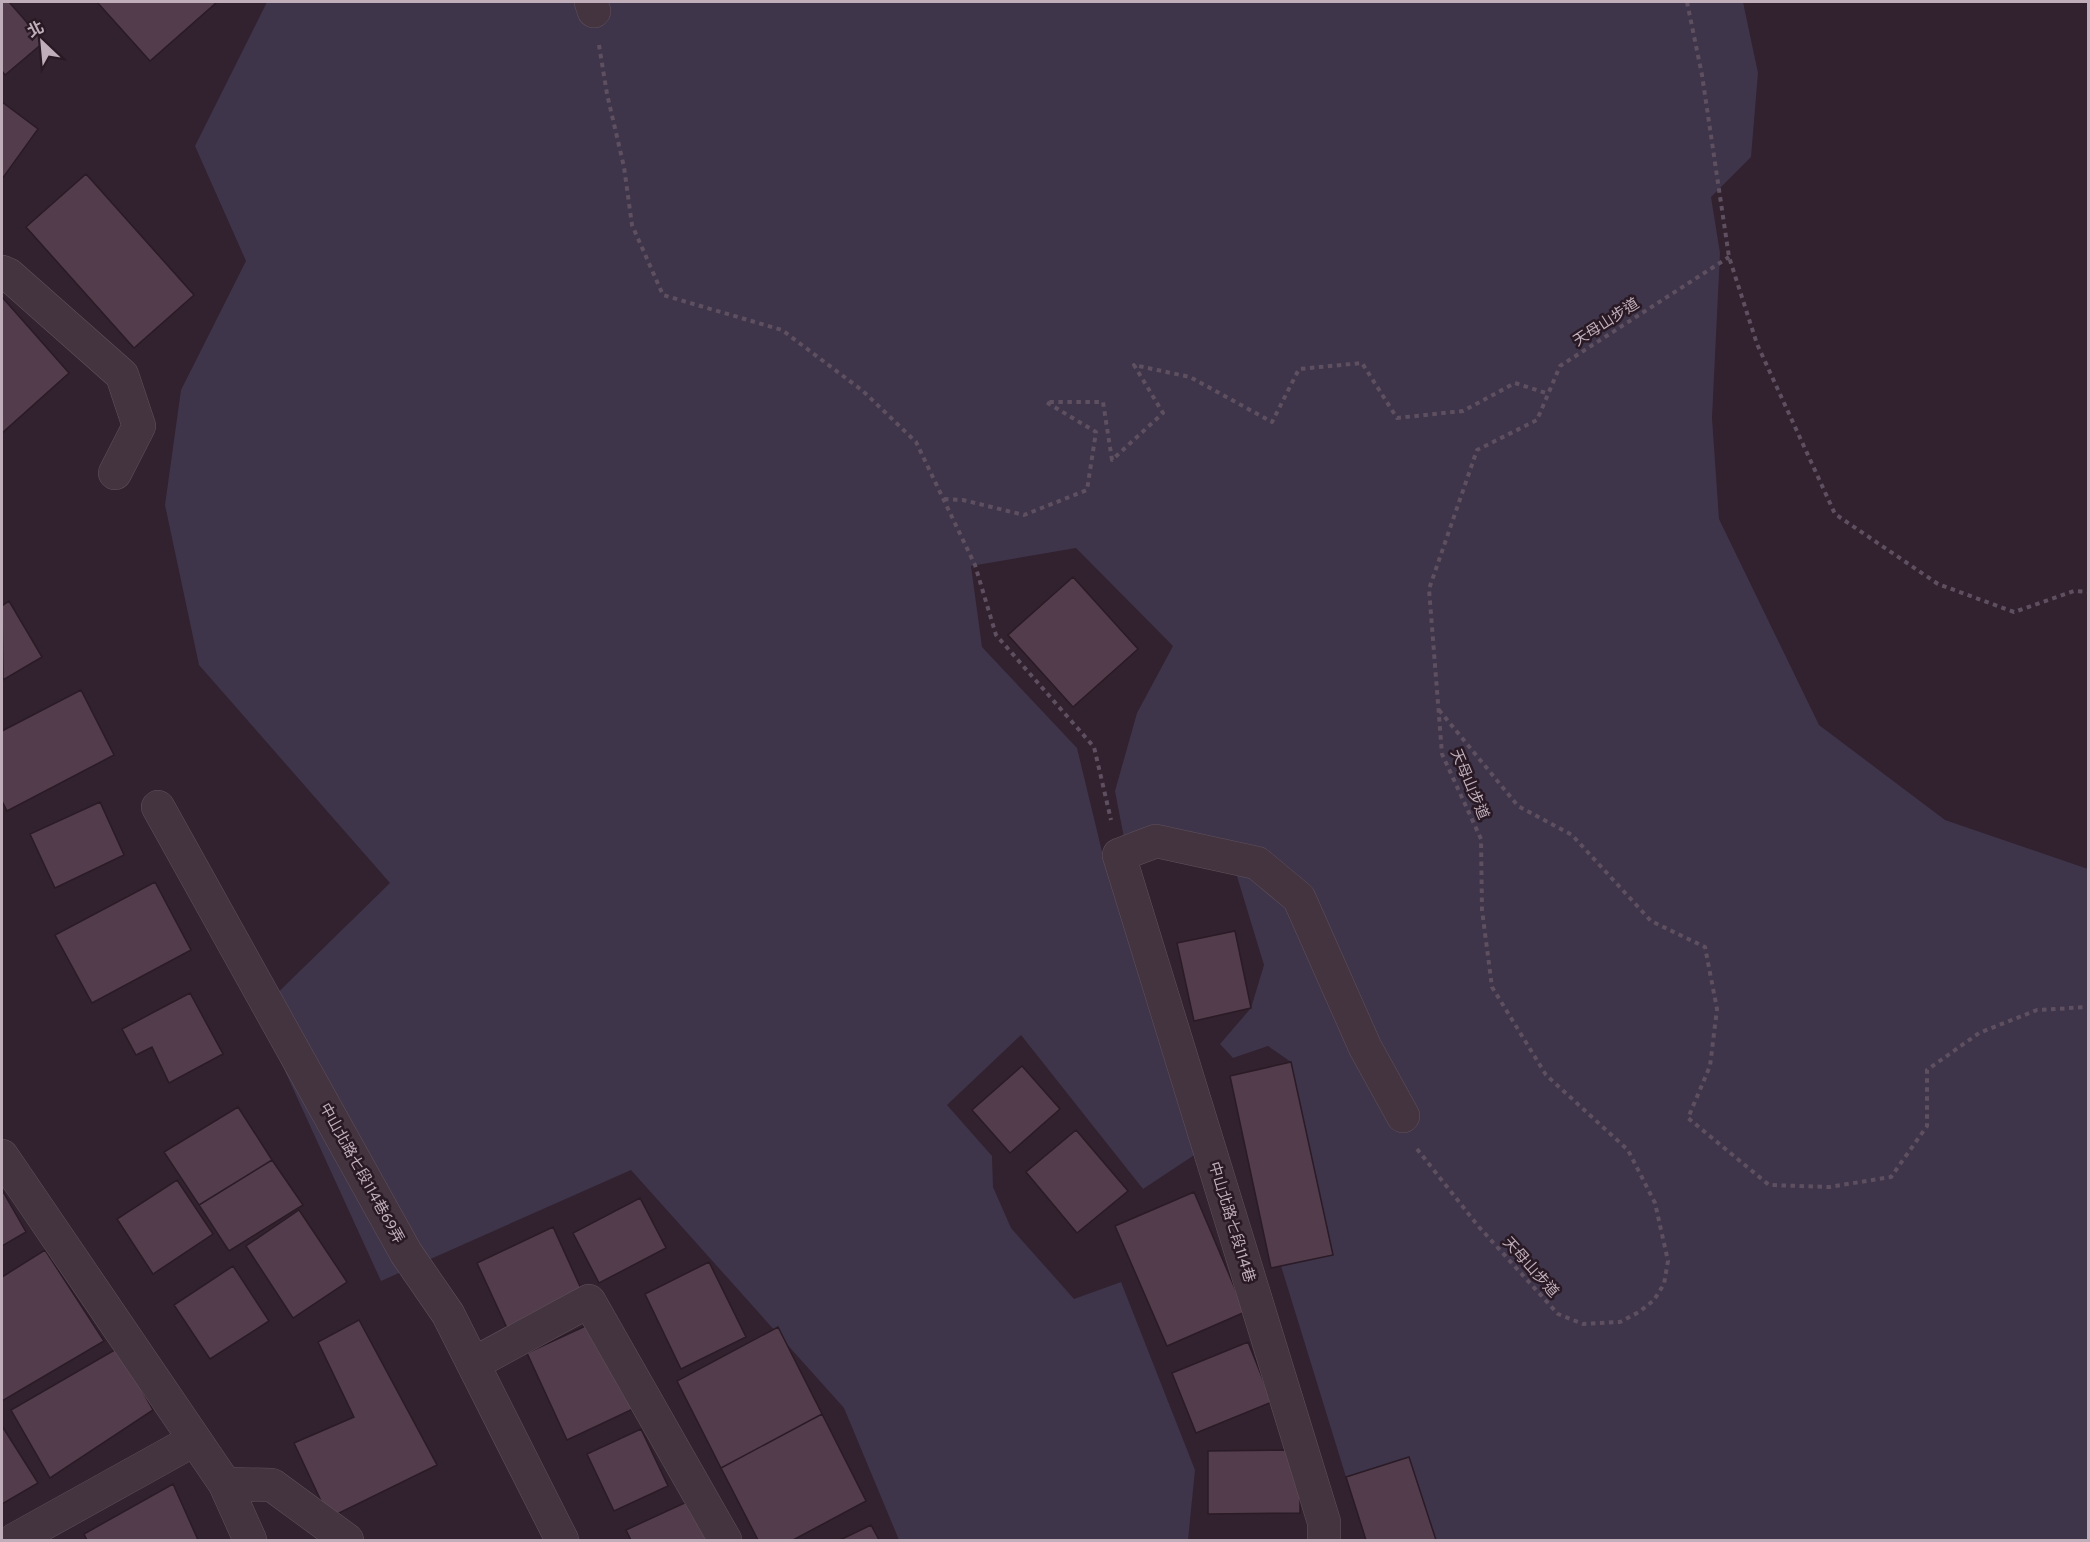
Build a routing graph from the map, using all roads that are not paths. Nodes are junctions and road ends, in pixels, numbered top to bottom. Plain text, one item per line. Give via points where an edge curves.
1 (2, 272) edge
2 (115, 473) dead end
3 (158, 807) dead end
4 (1403, 1116) road end
5 (2, 1156) edge
6 (473, 1364) junction
7 (194, 1440) junction
8 (225, 1484) junction
9 (14, 1540) edge
10 (250, 1540) edge
11 (347, 1540) edge
12 (562, 1540) edge
13 (725, 1540) edge
14 (1324, 1540) edge

1 - 2 street via 122,375 139,426
3 - 6 street, 中山北路七段114巷69弄 via 406,1252 448,1314
4 - 14 street, 中山北路七段114巷 via 1365,1047 1299,898 1257,863 1156,841 1119,855 1324,1522
5 - 7 street
6 - 12 street, 中山北路七段114巷69弄
6 - 13 street via 589,1301
7 - 8 street
7 - 9 street
8 - 10 street
8 - 11 street via 272,1485

